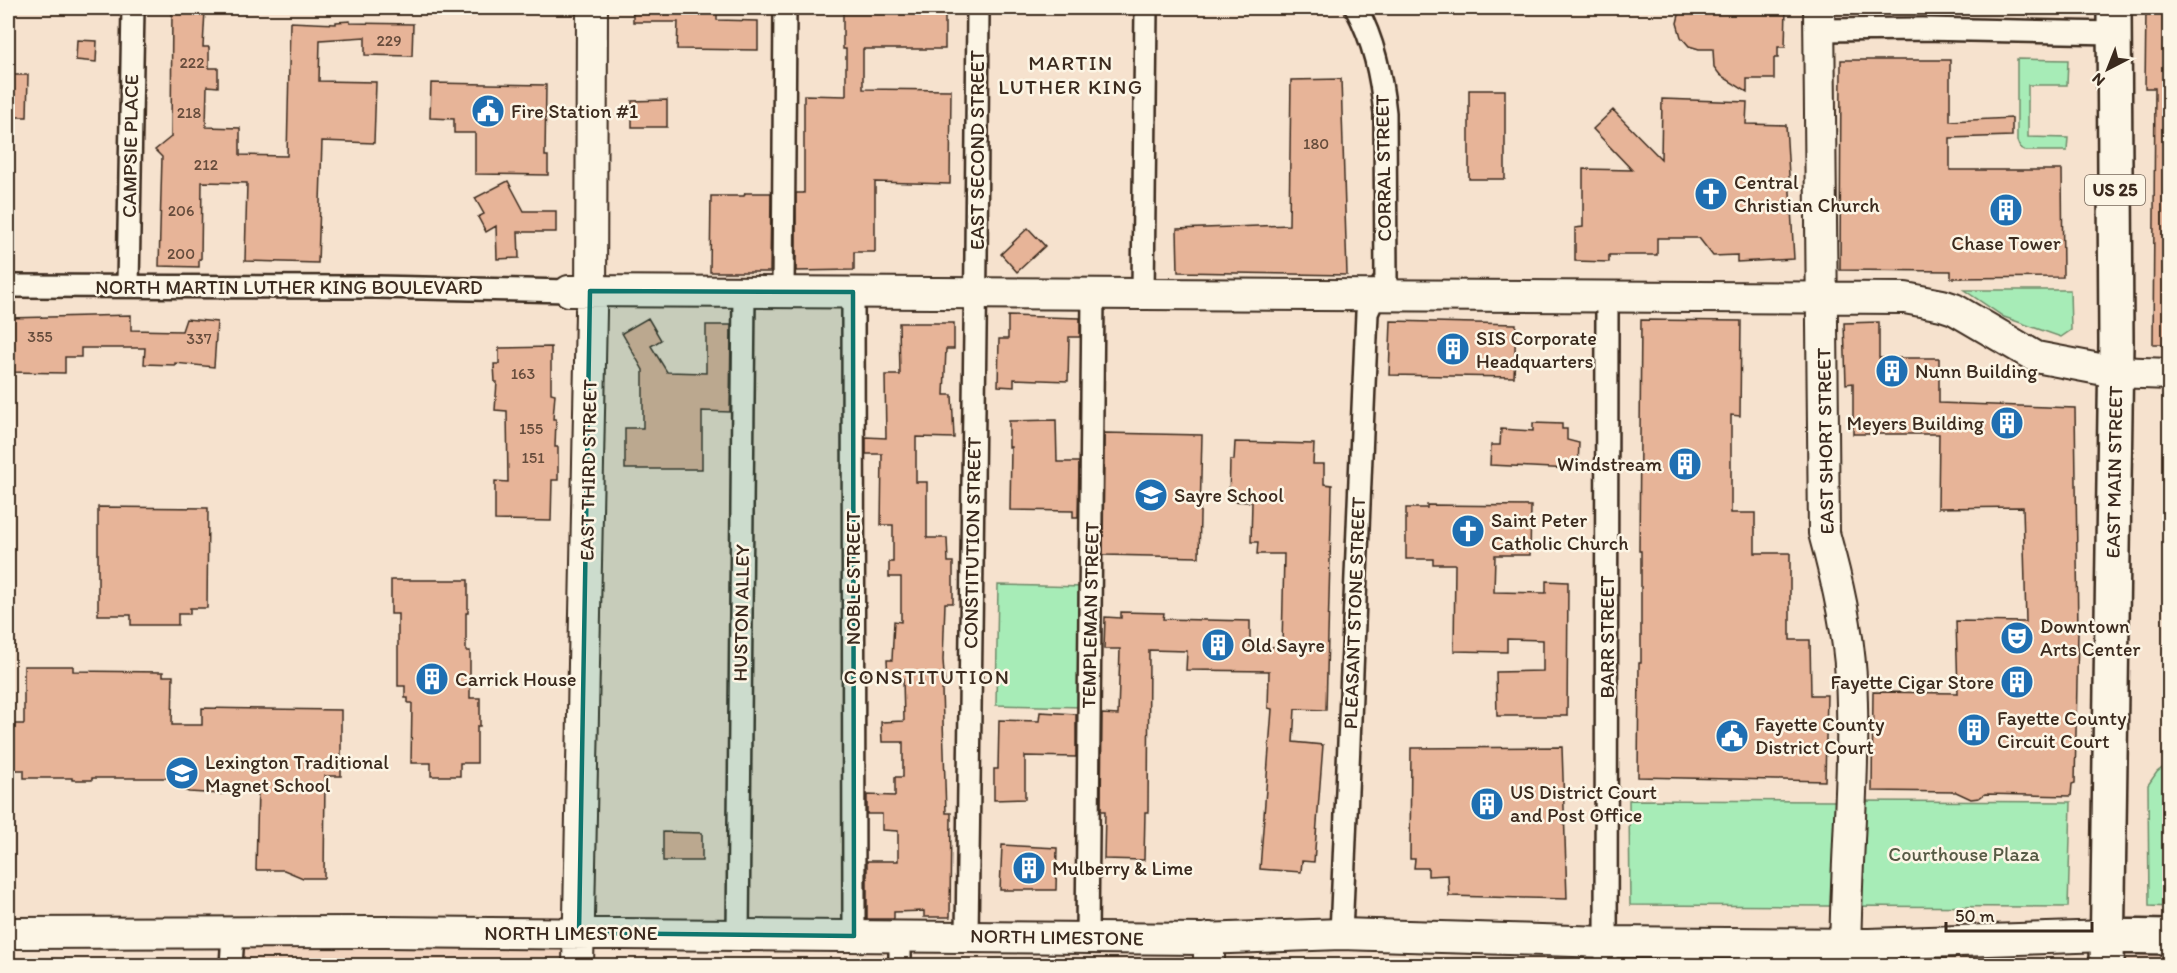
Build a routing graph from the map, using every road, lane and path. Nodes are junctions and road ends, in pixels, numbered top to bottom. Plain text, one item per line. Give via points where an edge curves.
1 (133, 8) edge
2 (592, 8) edge
3 (785, 8) edge
4 (978, 8) edge
5 (1146, 8) edge
6 (1356, 8) edge
7 (1819, 19) edge
8 (2114, 20) edge
9 (128, 285) junction
10 (8, 286) edge
11 (580, 291) junction
12 (744, 292) junction
13 (783, 292) junction
14 (853, 292) junction
15 (975, 293) junction
16 (1093, 294) junction
17 (1143, 294) junction
18 (1376, 295) junction
19 (1608, 296) junction
20 (1822, 297) junction
21 (2115, 372) junction
22 (2169, 374) edge
23 (8, 933) edge
24 (232, 933) junction
25 (579, 933) junction
26 (1341, 934) junction
27 (738, 935) junction
28 (854, 936) junction
29 (900, 936) junction
30 (966, 936) junction
31 (1087, 937) junction
32 (2169, 937) edge
33 (2107, 951) edge
34 (1209, 952) edge
35 (1606, 954) edge
36 (1845, 954) edge
37 (231, 966) edge
38 (578, 966) edge
39 (900, 966) edge

1 - 9 street, CAMPSIE PLACE
2 - 11 main road, EAST THIRD STREET
3 - 13 street
4 - 15 street, EAST SECOND STREET
5 - 17 street
6 - 18 street, CORRAL STREET via 1378,60 1385,113 1386,280
7 - 8 street via 1923,29
7 - 20 main road, EAST SHORT STREET
8 - 21 main road, EAST MAIN STREET / US 25
9 - 10 street, NORTH MARTIN LUTHER KING BOULEVARD
9 - 11 street, NORTH MARTIN LUTHER KING BOULEVARD
11 - 12 main road
11 - 25 main road, EAST THIRD STREET
12 - 13 main road
12 - 27 street, HUSTON ALLEY
13 - 14 main road
14 - 15 main road
14 - 28 street, NOBLE STREET
15 - 16 main road
15 - 30 street, CONSTITUTION STREET
16 - 17 main road
16 - 31 street, TEMPLEMAN STREET
17 - 18 main road
18 - 19 main road
18 - 26 street, PLEASANT STONE STREET via 1367,313
19 - 20 main road
19 - 35 street, BARR STREET
20 - 21 main road via 1905,298 1942,305 2036,357
20 - 36 main road, EAST SHORT STREET via 1824,533 1843,607 1851,677
21 - 22 main road
21 - 33 main road, EAST MAIN STREET / US 25
23 - 24 main road, NORTH LIMESTONE
24 - 25 main road, NORTH LIMESTONE
24 - 37 street
25 - 27 main road, NORTH LIMESTONE
25 - 38 main road, EAST THIRD STREET
26 - 34 main road, NORTH LIMESTONE
26 - 35 main road, NORTH LIMESTONE
27 - 28 main road, NORTH LIMESTONE
28 - 29 main road, NORTH LIMESTONE
29 - 30 main road, NORTH LIMESTONE
29 - 39 street
30 - 31 main road, NORTH LIMESTONE
31 - 34 main road, NORTH LIMESTONE
32 - 33 main road
33 - 36 main road, NORTH LIMESTONE
35 - 36 main road, NORTH LIMESTONE

